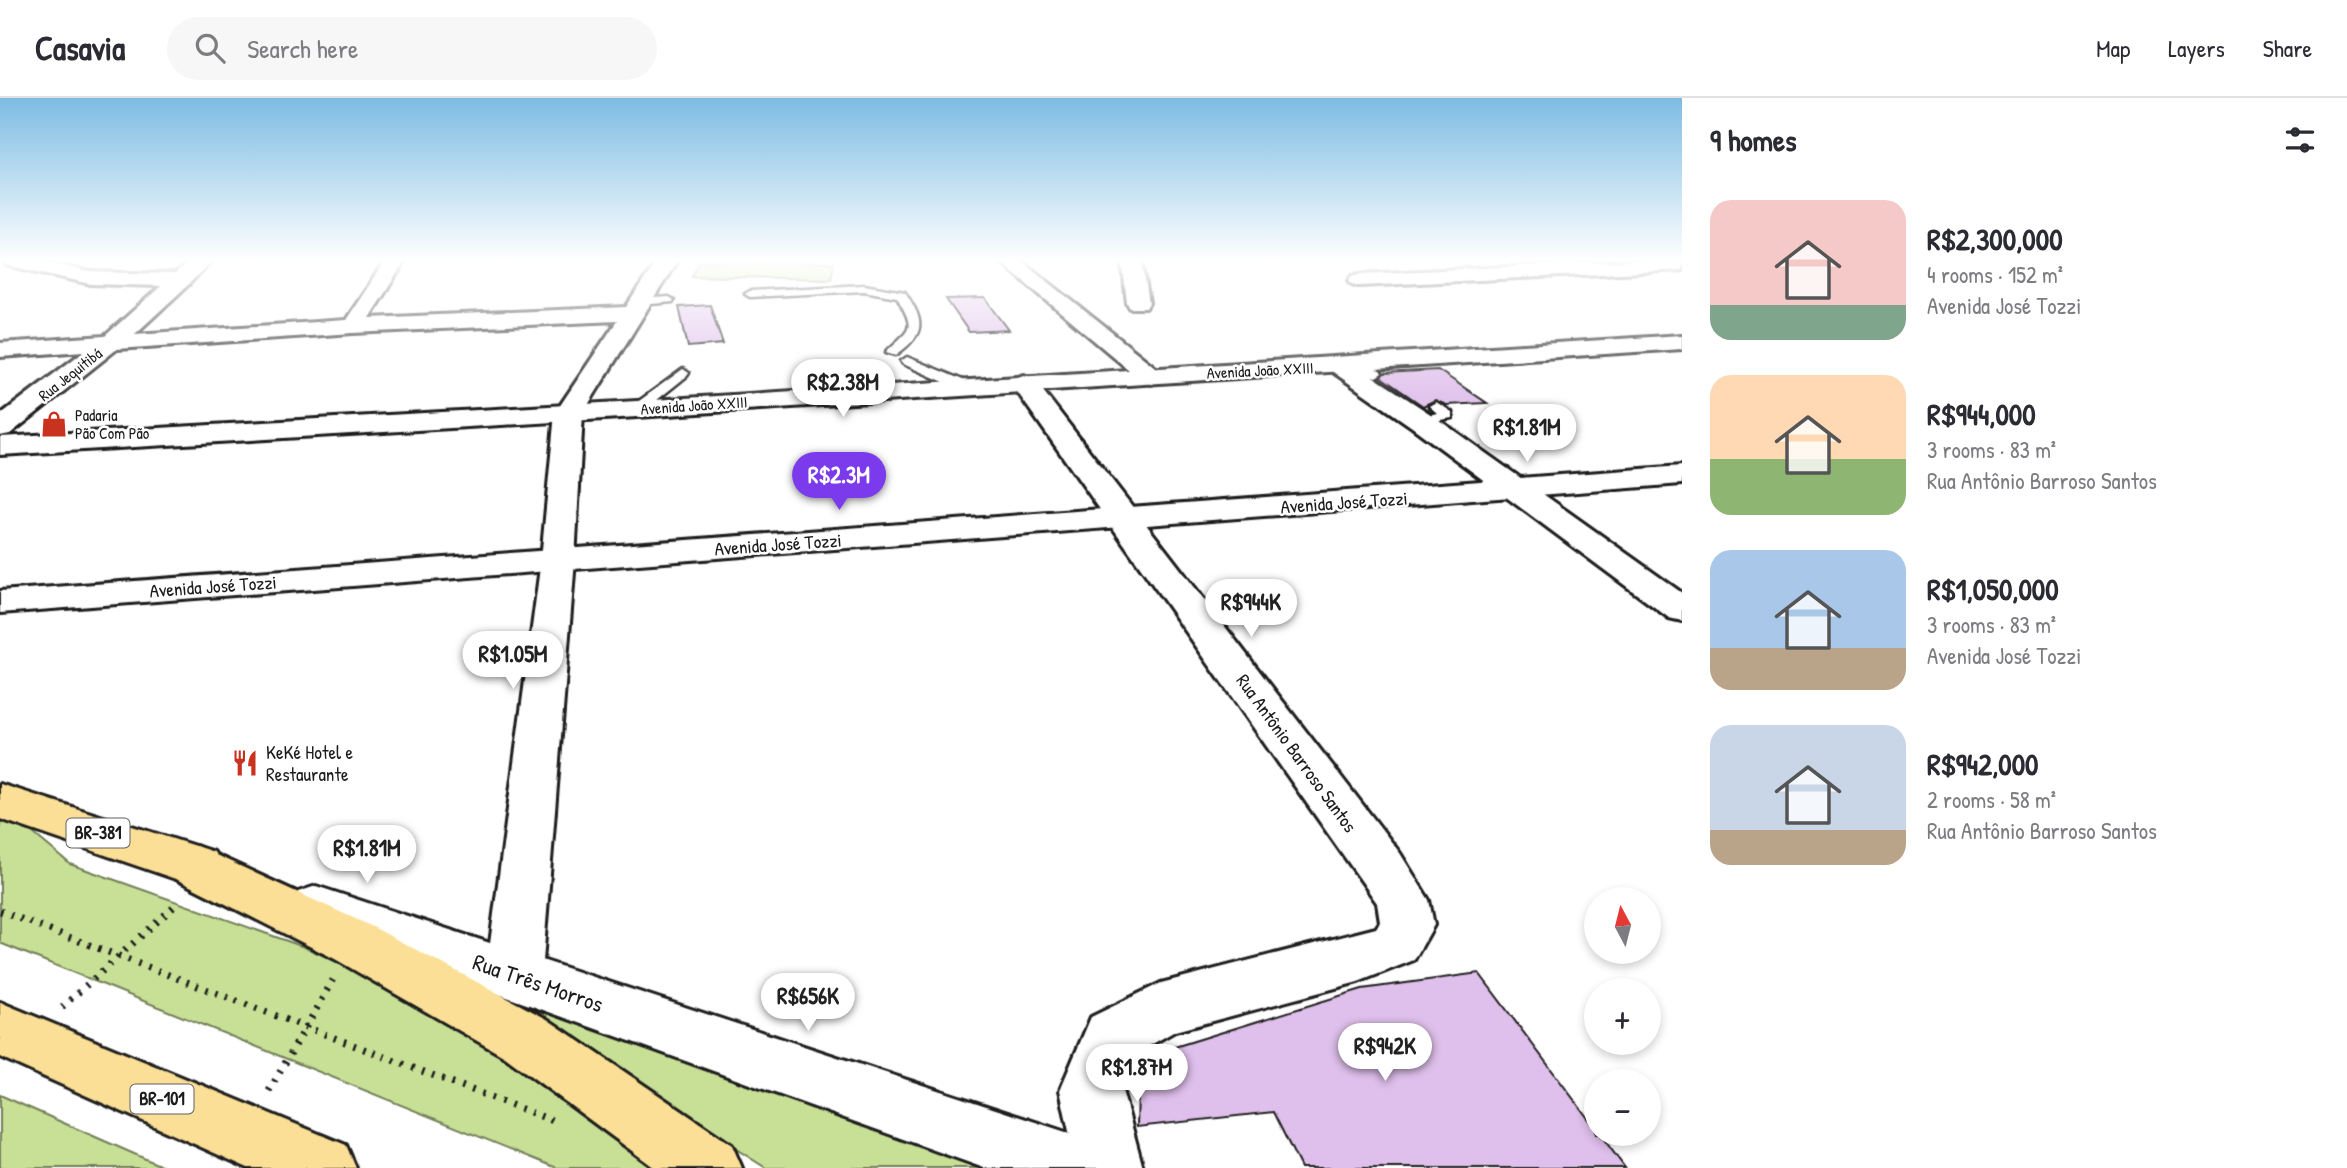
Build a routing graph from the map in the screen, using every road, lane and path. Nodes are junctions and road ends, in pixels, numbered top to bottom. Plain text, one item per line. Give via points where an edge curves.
1 (147, 311) edge
2 (363, 311) edge
3 (589, 311) edge
4 (633, 311) edge
5 (911, 311) edge
6 (1071, 311) edge
7 (353, 326) junction
8 (113, 341) junction
9 (1682, 342) edge
10 (0, 350) edge
11 (892, 352) dead end
12 (906, 361) dead end
13 (1342, 365) junction
14 (683, 373) dead end
15 (1376, 373) dead end
16 (1151, 376) junction
17 (1024, 383) junction
18 (965, 386) junction
19 (637, 409) junction
20 (569, 413) junction
21 (0, 428) edge
22 (0, 446) edge
23 (1682, 475) edge
24 (1516, 489) junction
25 (1124, 519) junction
26 (558, 560) junction
27 (0, 602) edge
28 (1682, 610) edge
29 (0, 801) edge
30 (203, 870) junction
31 (0, 911) edge
32 (354, 943) junction
33 (118, 956) junction
34 (514, 974) junction
35 (305, 1028) junction
36 (13, 1035) edge
37 (563, 1125) dead end
38 (243, 1134) junction
39 (323, 1168) edge
40 (709, 1168) edge
41 (1075, 1168) edge
42 (1110, 1168) edge

1 - 8 street, Rua Jequitibá
2 - 7 street
3 - 7 street
4 - 20 street
5 - 11 lane via 915,333
6 - 16 street
7 - 8 street
8 - 10 street
8 - 21 street, Rua Jequitibá
9 - 13 street, Avenida João XXIII via 1432,365
12 - 18 lane
13 - 15 lane
13 - 16 street, Avenida João XXIII
13 - 24 street via 1429,413
14 - 19 lane
16 - 17 street, Avenida João XXIII
17 - 18 street, Avenida João XXIII
17 - 25 street, Rua Antônio Barroso Santos
18 - 19 street, Avenida João XXIII
19 - 20 street, Avenida João XXIII
20 - 22 street, Avenida João XXIII
20 - 26 street
23 - 24 street, Avenida José Tozzi
24 - 25 street, Avenida José Tozzi
24 - 28 street
25 - 26 street, Avenida José Tozzi
25 - 42 street, Rua Antônio Barroso Santos via 1382,867 1403,900 1407,925 1395,944 1370,954 1161,1009 1112,1037 1091,1090
26 - 27 street, Avenida José Tozzi
26 - 34 street
29 - 30 main road, Rua Três Morros / BR-381
30 - 32 main road
30 - 33 path
30 - 34 street, Rua Três Morros / BR-381
31 - 33 path
32 - 35 path
32 - 40 main road via 526,1038
33 - 35 path
33 - 36 path
34 - 41 street, Rua Três Morros / BR-381
35 - 37 path
35 - 38 path
36 - 38 main road, BR-101
38 - 39 main road, BR-101

